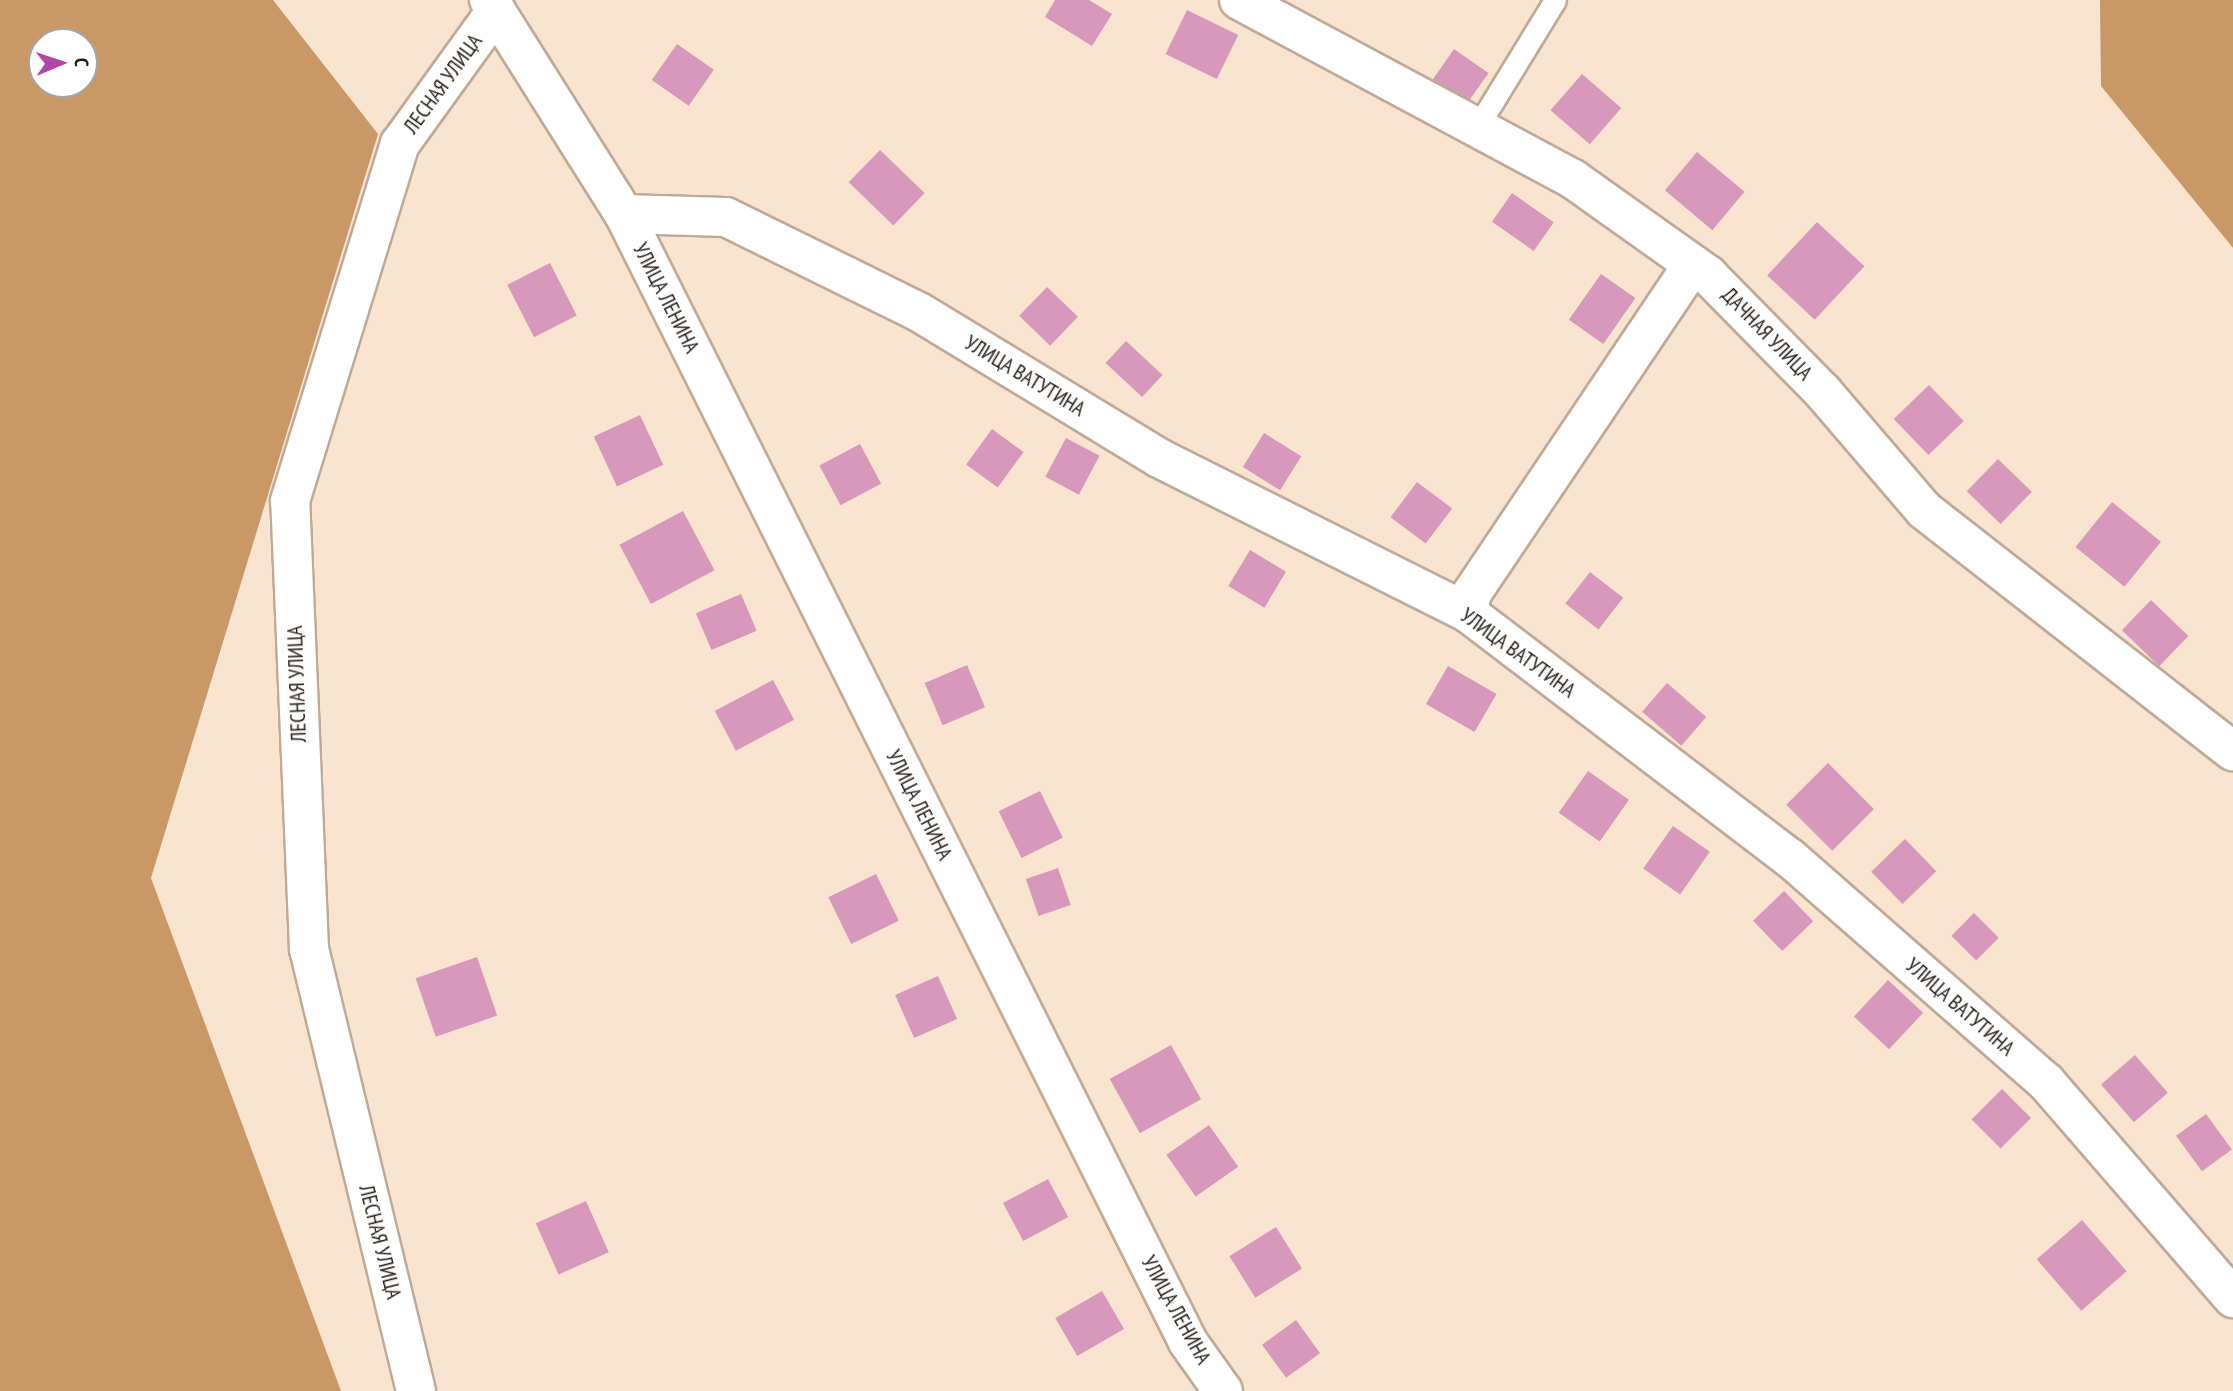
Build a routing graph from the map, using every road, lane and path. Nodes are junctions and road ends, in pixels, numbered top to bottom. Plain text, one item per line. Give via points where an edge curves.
1 (1239, 0) edge
2 (1555, 0) edge
3 (493, 5) edge
4 (1476, 129) junction
5 (624, 214) junction
6 (1693, 264) junction
7 (1468, 613) junction
8 (2233, 751) edge
9 (2233, 1298) edge
10 (416, 1391) edge
11 (1223, 1391) edge

1 - 4 street, ДАЧНАЯ УЛИЦА
2 - 4 lane
3 - 5 street, УЛИЦА ЛЕНИНА
3 - 10 street, ЛЕСНАЯ УЛИЦА via 400,144 290,501 309,949
4 - 6 street, ДАЧНАЯ УЛИЦА via 1573,179
5 - 7 street, УЛИЦА ВАТУТИНА via 726,217 919,312 1159,458
5 - 11 street, УЛИЦА ЛЕНИНА via 1188,1342
6 - 7 street via 1472,593
6 - 8 street, ДАЧНАЯ УЛИЦА via 1823,392 1923,510
7 - 9 street, УЛИЦА ВАТУТИНА via 1790,858 2046,1082

